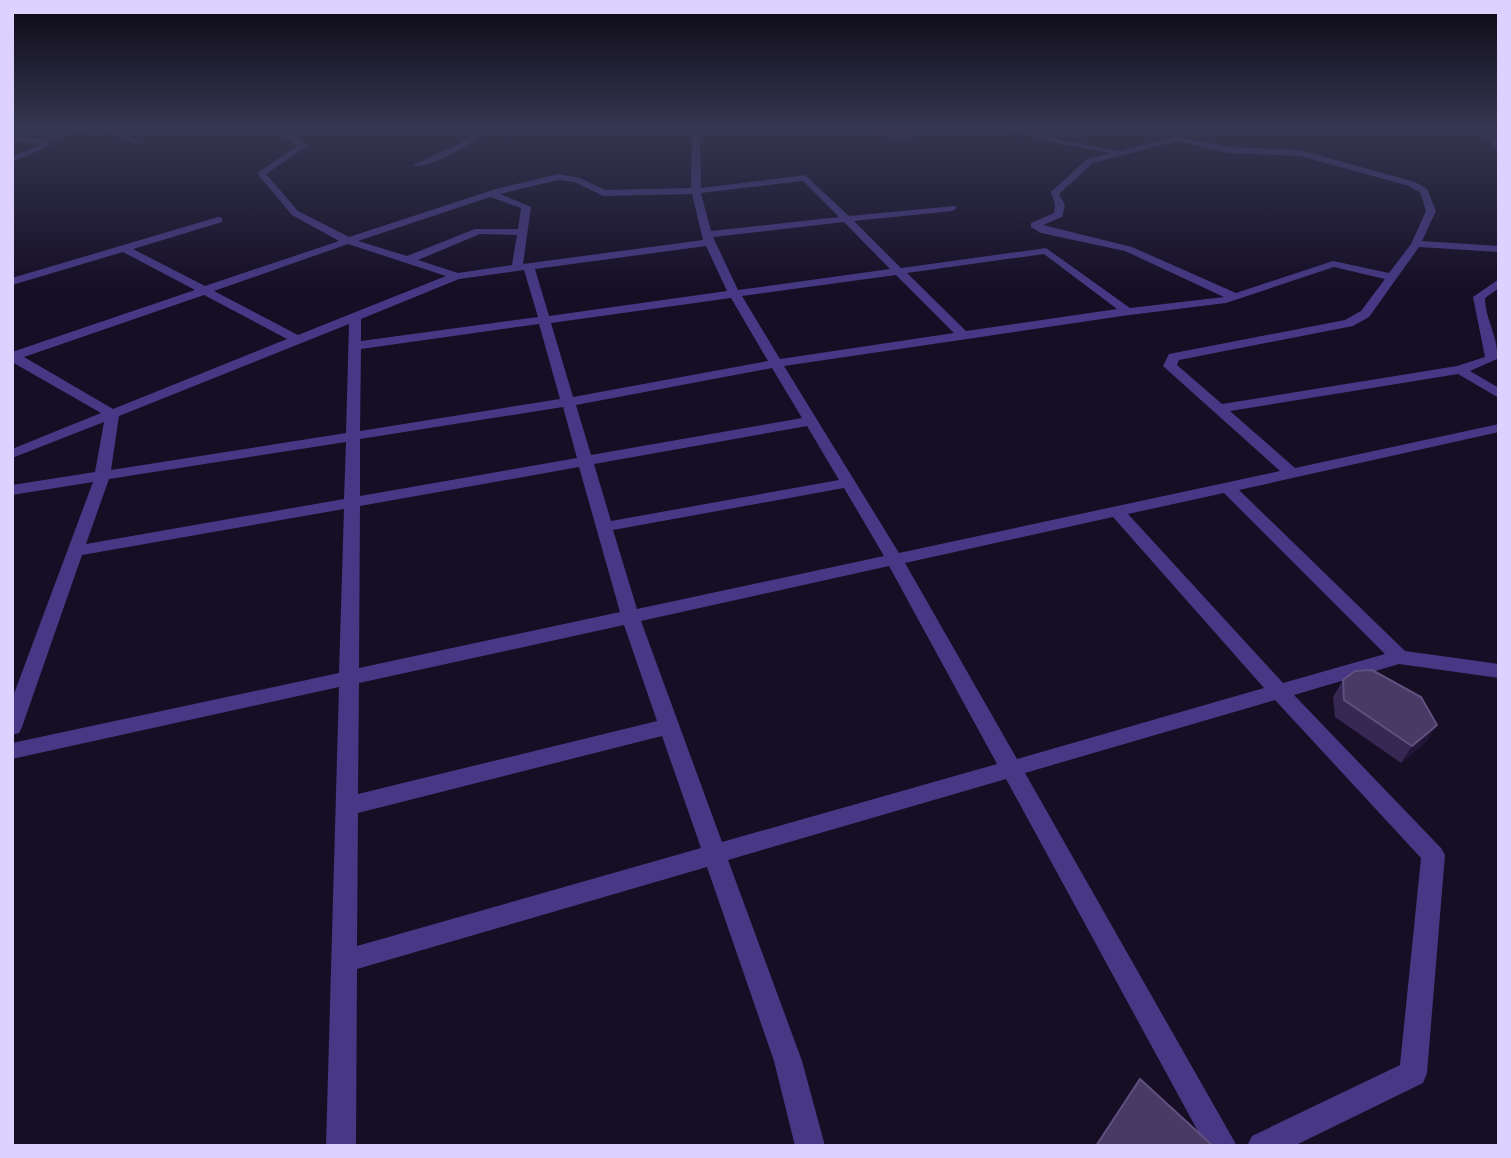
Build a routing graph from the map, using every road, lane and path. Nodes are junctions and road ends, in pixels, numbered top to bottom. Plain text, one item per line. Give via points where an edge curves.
1 (268, 181) edge
2 (542, 181) edge
3 (579, 181) edge
4 (696, 181) edge
5 (780, 181) edge
6 (808, 181) edge
7 (1068, 181) edge
8 (1401, 181) edge
9 (696, 191) junction
10 (491, 194) junction
11 (953, 208) dead end
12 (846, 219) junction
13 (218, 220) dead end
14 (522, 232) junction
15 (708, 238) junction
16 (348, 240) junction
17 (1416, 244) junction
18 (124, 248) junction
19 (1499, 249) edge
20 (408, 260) junction
21 (523, 267) junction
22 (898, 271) junction
23 (457, 276) junction
24 (1390, 277) junction
25 (12, 282) edge
26 (1499, 282) edge
27 (206, 291) junction
28 (734, 293) junction
29 (1235, 297) junction
30 (1499, 301) edge
31 (1479, 302) junction
32 (1128, 312) junction
33 (355, 316) junction
34 (544, 320) junction
35 (963, 335) junction
36 (296, 339) junction
37 (355, 346) junction
38 (1496, 346) edge
39 (13, 357) edge
40 (776, 363) junction
41 (1461, 370) junction
42 (1499, 394) edge
43 (568, 402) junction
44 (1218, 409) junction
45 (112, 414) junction
46 (811, 421) junction
47 (1499, 428) edge
48 (352, 434) junction
49 (12, 454) edge
50 (585, 460) junction
51 (1292, 473) junction
52 (102, 477) junction
53 (848, 483) junction
54 (1227, 487) junction
55 (12, 490) edge
56 (352, 500) junction
57 (1116, 511) junction
58 (604, 527) junction
59 (77, 551) junction
60 (894, 559) junction
61 (630, 617) junction
62 (1399, 657) junction
63 (1499, 671) edge
64 (350, 677) junction
65 (1278, 691) junction
66 (669, 726) junction
67 (12, 727) edge
68 (12, 751) edge
69 (1009, 769) junction
70 (348, 806) junction
71 (715, 854) junction
72 (345, 961) junction
73 (341, 1146) edge
74 (810, 1146) edge
75 (1222, 1146) edge
76 (1262, 1146) edge

1 - 16 street via 295,213
2 - 10 street
3 - 9 street via 603,193
4 - 9 street
5 - 9 street
6 - 12 street
7 - 29 street via 1054,194 1059,215 1035,225 1128,249
8 - 17 street via 1424,191 1431,211
9 - 15 street
10 - 14 street via 526,207
10 - 16 street
11 - 12 street
12 - 15 street
12 - 22 street
13 - 18 street
14 - 20 street via 479,231
14 - 21 street
15 - 21 street
15 - 28 street
16 - 20 street
16 - 27 street
17 - 19 street
17 - 24 street
18 - 25 street
18 - 27 street
20 - 23 street
21 - 23 street
21 - 34 street
22 - 28 street
22 - 32 street via 1046,251
22 - 35 street
23 - 33 street
24 - 29 street via 1333,264
24 - 44 street via 1365,314 1349,323 1174,358 1170,366
26 - 31 street via 1479,297
27 - 36 street
27 - 39 street
28 - 34 street
28 - 40 street
29 - 32 street
30 - 31 street
31 - 38 street via 1478,310
32 - 35 street
33 - 36 street
33 - 37 street
34 - 37 street
34 - 43 street
35 - 40 street
36 - 45 street
37 - 48 street
38 - 41 street via 1491,359
39 - 45 street
40 - 43 street
40 - 46 street
41 - 42 street
41 - 44 street
43 - 48 street
43 - 50 street
44 - 51 street
45 - 49 street
45 - 52 street
46 - 50 street
46 - 53 street
47 - 51 street
48 - 52 street
48 - 56 street
50 - 56 street
50 - 58 street
51 - 54 street
52 - 55 street
52 - 59 street
53 - 58 street
53 - 60 street
54 - 57 street
54 - 62 street
56 - 59 street
56 - 64 street
57 - 60 street
57 - 65 street
58 - 61 street
59 - 67 street
60 - 61 street
60 - 69 street
61 - 64 street
61 - 66 street
62 - 63 street
62 - 65 street
64 - 68 street
64 - 70 street
65 - 69 street
65 - 76 street via 1433,855 1413,1073
66 - 70 street
66 - 71 street
69 - 71 street
69 - 75 street
70 - 72 street
71 - 72 street
71 - 74 street via 789,1061
72 - 73 street

